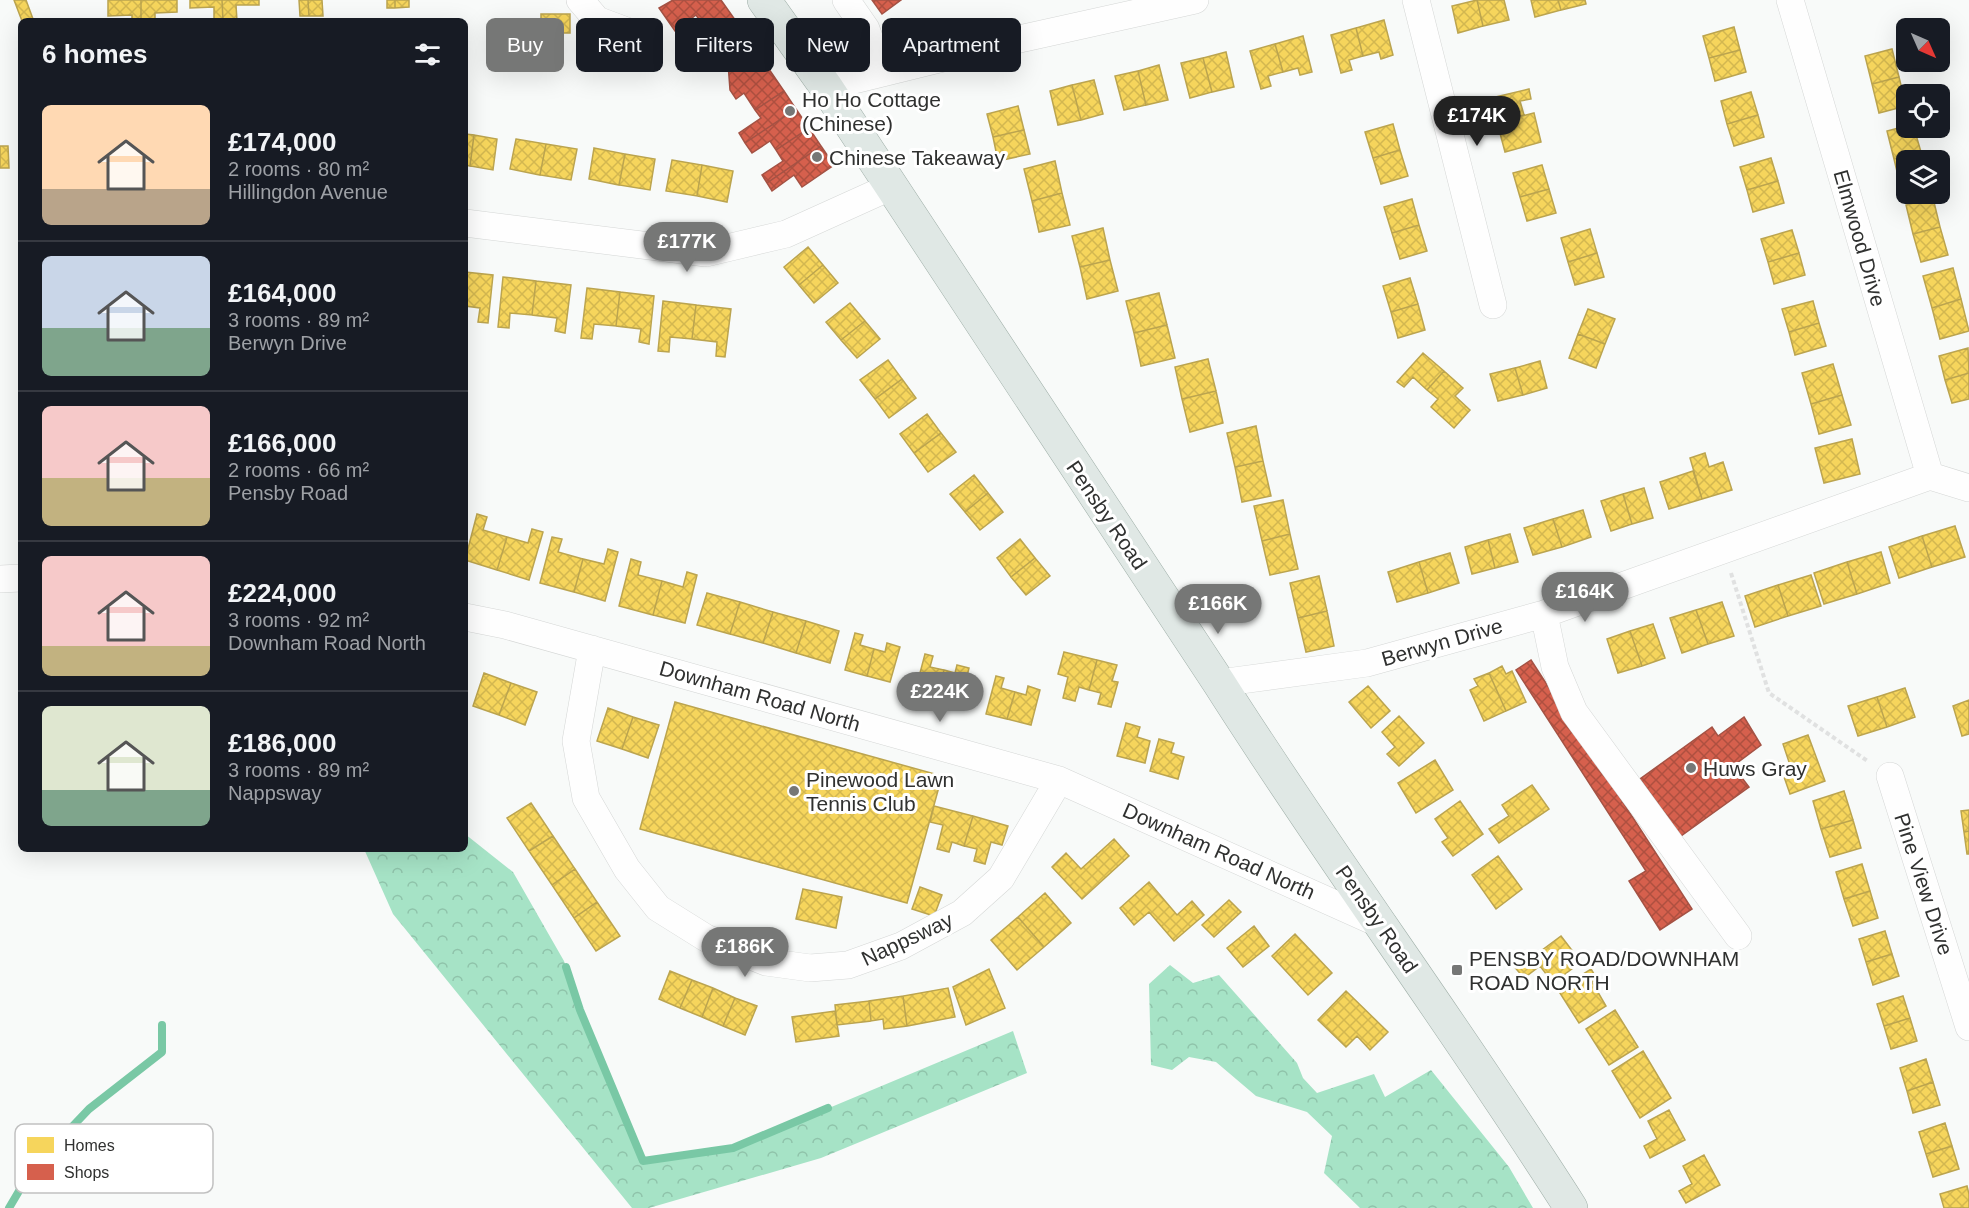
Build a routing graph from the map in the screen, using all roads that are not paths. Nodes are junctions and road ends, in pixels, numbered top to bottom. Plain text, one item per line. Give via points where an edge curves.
1 (580, 0) edge
2 (764, 0) edge
3 (846, 0) edge
4 (1195, 0) edge
5 (1416, 0) edge
6 (1790, 0) edge
7 (595, 18) edge
8 (882, 73) junction
9 (826, 87) junction
10 (890, 187) junction
11 (468, 223) edge
12 (1493, 305) dead end
13 (1930, 476) junction
14 (1969, 488) edge
15 (18, 578) edge
16 (0, 579) edge
17 (1544, 614) junction
18 (468, 618) edge
19 (592, 649) junction
20 (1219, 683) junction
21 (1890, 776) road end
22 (1059, 780) junction
23 (1382, 925) junction
24 (1738, 936) dead end
25 (1969, 1027) edge
26 (1571, 1208) edge

1 - 7 street
2 - 9 main road, Pensby Road
3 - 8 street via 866,30
4 - 8 street
5 - 12 street
6 - 13 street, Elmwood Drive
8 - 9 street
9 - 10 main road, Pensby Road
10 - 11 street via 786,234 706,253
10 - 20 main road, Pensby Road
13 - 14 street
13 - 17 street, Berwyn Drive
15 - 16 street
17 - 20 street, Berwyn Drive via 1367,663
17 - 24 street via 1555,667 1574,712
18 - 19 street, Downham Road North
19 - 22 street, Downham Road North
19 - 22 street, Nappsway via 576,741 586,798 627,869 658,908 706,938 766,962 810,968 848,965 901,946 962,913 1001,878
20 - 23 main road, Pensby Road via 1278,777
21 - 25 street, Pine View Drive
22 - 23 street, Downham Road North
23 - 26 main road, Pensby Road

